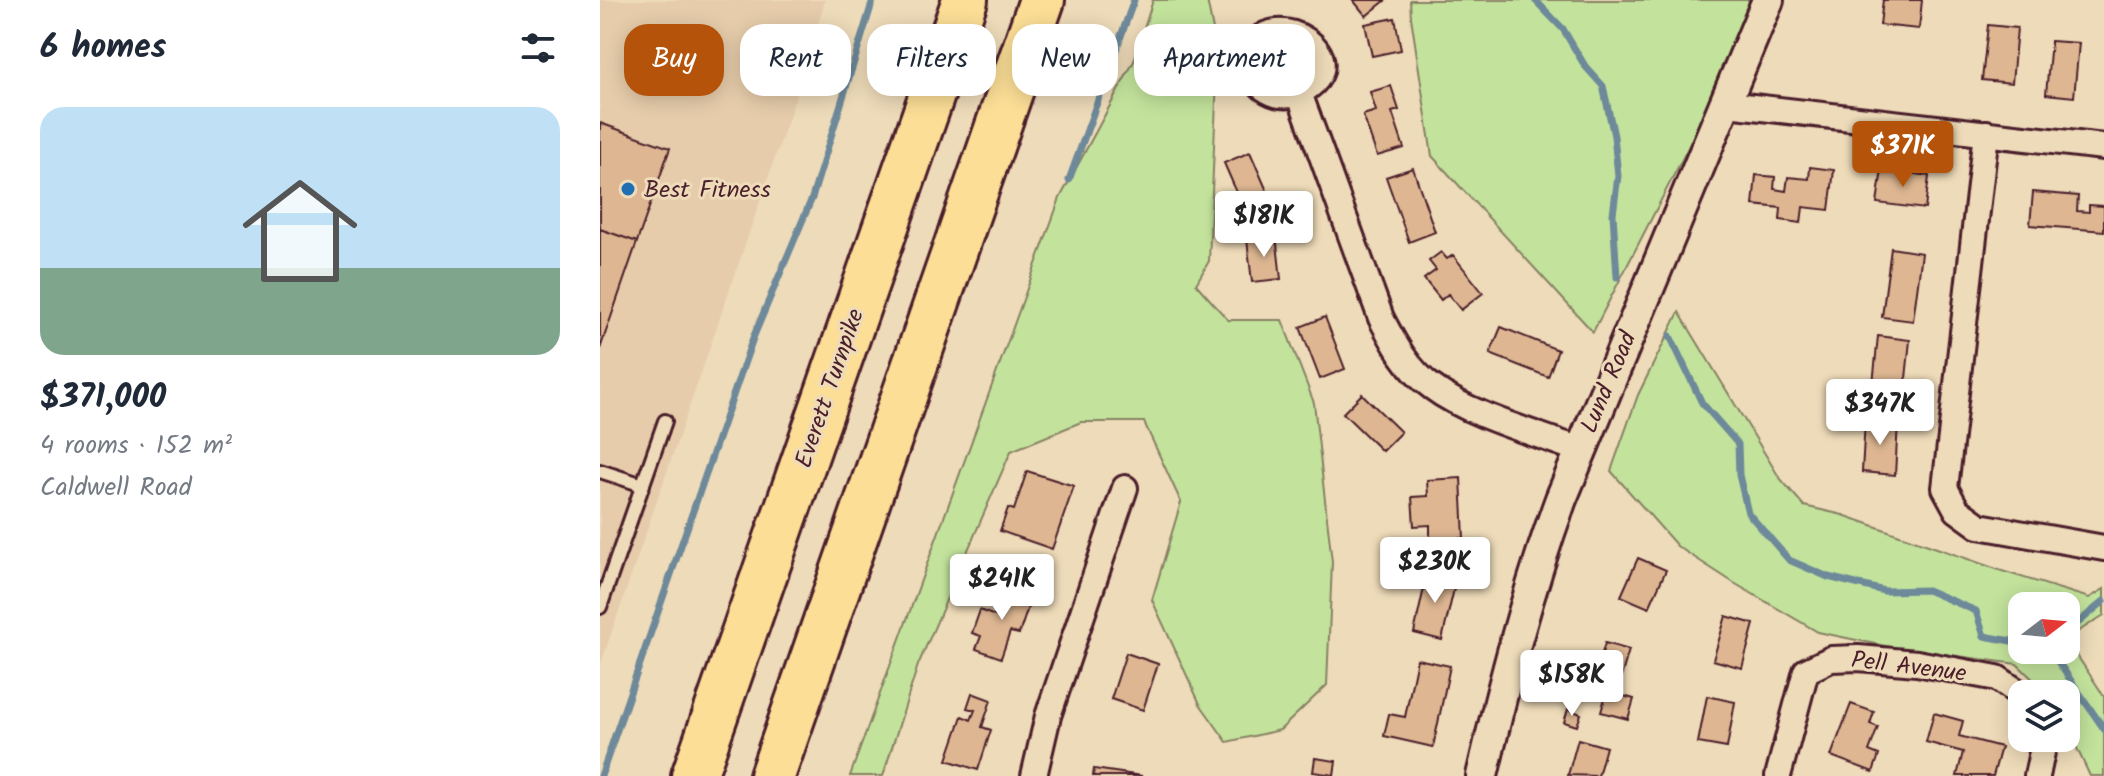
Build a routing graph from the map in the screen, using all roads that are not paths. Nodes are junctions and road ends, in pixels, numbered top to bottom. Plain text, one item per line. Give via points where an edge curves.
1 (965, 0) edge
2 (1042, 0) edge
3 (1768, 0) edge
4 (1300, 96) edge
5 (1727, 104) junction
6 (1986, 133) junction
7 (2104, 147) edge
8 (665, 421) dead end
9 (1580, 450) junction
10 (600, 471) edge
11 (643, 485) junction
12 (1125, 488) dead end
13 (2104, 548) edge
14 (603, 588) edge
15 (600, 607) edge
16 (2008, 685) edge
17 (2042, 752) edge
18 (694, 776) edge
19 (772, 776) edge
20 (1034, 776) edge
21 (1482, 776) edge
22 (1778, 776) edge
23 (2037, 776) edge

1 - 18 highway, Everett Turnpike
2 - 19 highway
3 - 5 street, Lund Road
4 - 9 street via 1381,318 1411,367 1454,401
5 - 6 street
5 - 9 street, Lund Road
6 - 7 street
6 - 13 street via 1945,488 1957,510 1979,526
8 - 11 lane
9 - 21 street, Lund Road via 1543,549
10 - 11 lane
11 - 14 lane
12 - 20 street via 1048,716
14 - 15 lane
16 - 22 street, Pell Avenue via 1997,678 1917,663 1831,659 1806,671
17 - 23 street

